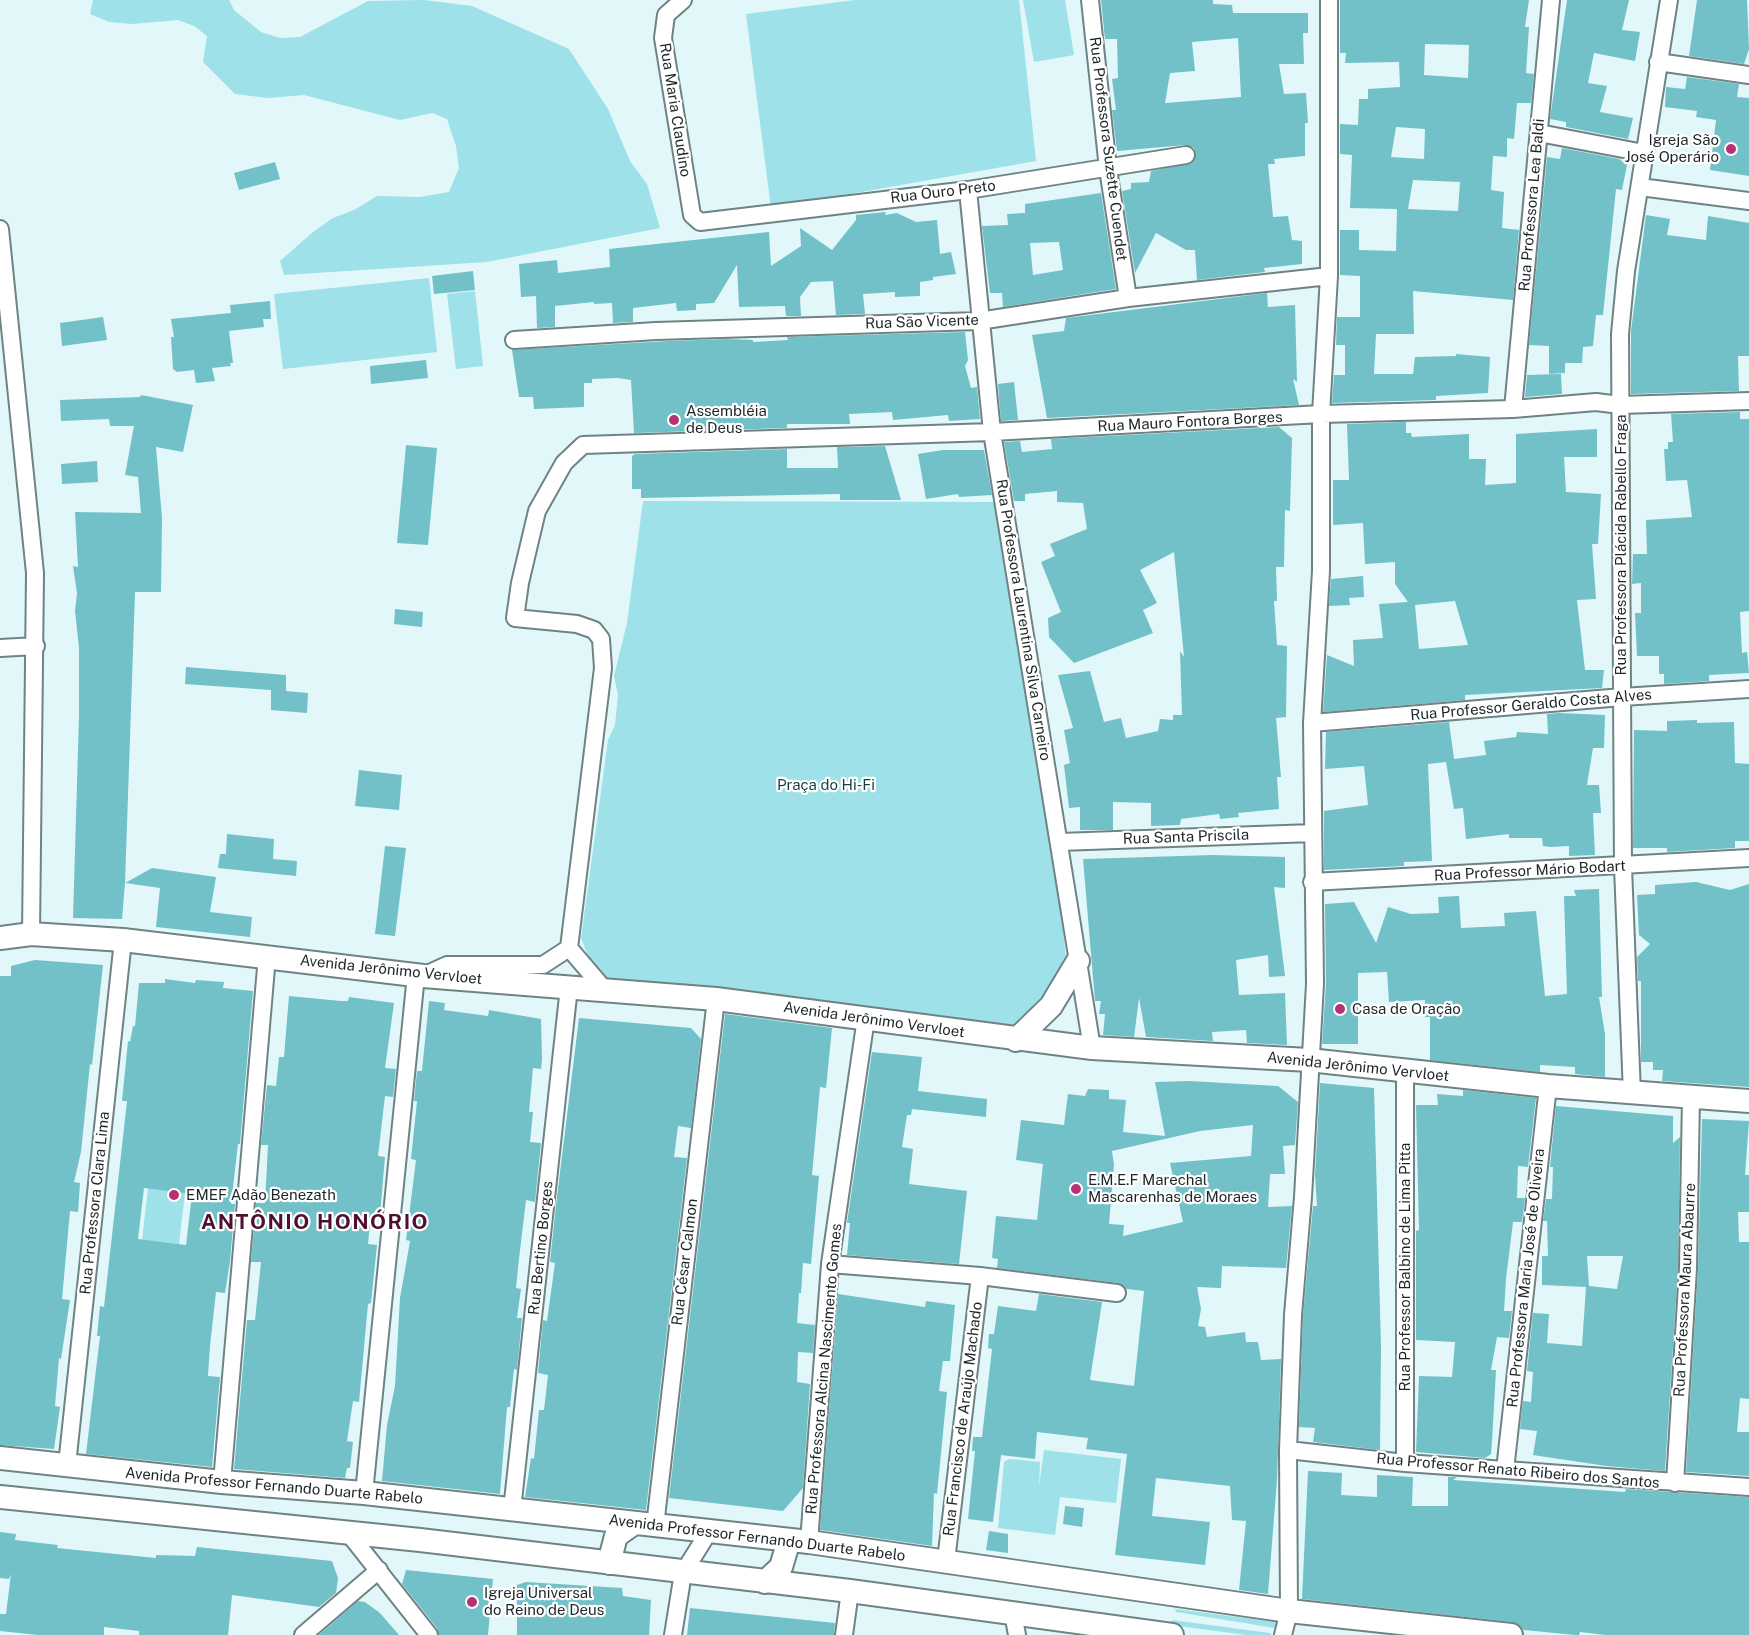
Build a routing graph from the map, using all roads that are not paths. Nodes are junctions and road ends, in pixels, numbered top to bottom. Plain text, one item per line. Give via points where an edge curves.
1 (683, 0) edge
2 (1090, 0) edge
3 (1329, 0) edge
4 (1551, 0) edge
5 (1669, 0) edge
6 (1658, 62) junction
7 (1749, 75) edge
8 (1539, 133) junction
9 (1644, 153) junction
10 (1186, 155) dead end
11 (1108, 169) junction
12 (1640, 187) junction
13 (968, 190) junction
14 (1749, 201) edge
15 (700, 222) joint
16 (0, 229) edge
17 (1329, 276) junction
18 (1128, 297) junction
19 (979, 321) junction
20 (514, 340) dead end
21 (1749, 402) edge
22 (1620, 405) junction
23 (1512, 409) junction
24 (1321, 414) junction
25 (992, 432) junction
26 (36, 646) junction
27 (0, 648) edge
28 (1749, 689) edge
29 (1622, 697) junction
30 (1312, 723) junction
31 (1313, 833) junction
32 (1059, 842) junction
33 (1749, 858) edge
34 (1623, 867) junction
35 (1312, 882) junction
36 (31, 934) junction
37 (0, 938) edge
38 (123, 940) junction
39 (569, 948) junction
40 (267, 956) junction
41 (1078, 961) junction
42 (420, 976) junction
43 (569, 987) junction
44 (604, 989) junction
45 (716, 999) junction
46 (866, 1018) junction
47 (1016, 1040) junction
48 (1092, 1048) junction
49 (1309, 1060) junction
50 (1405, 1072) junction
51 (1548, 1086) junction
52 (1632, 1094) junction
53 (1691, 1096) junction
54 (1749, 1101) edge
55 (830, 1264) junction
56 (980, 1276) junction
57 (1117, 1293) dead end
58 (1288, 1450) junction
59 (0, 1458) edge
60 (1405, 1463) junction
61 (67, 1465) junction
62 (1505, 1470) junction
63 (135, 1473) junction
64 (222, 1482) junction
65 (1675, 1483) junction
66 (1749, 1487) edge
67 (364, 1493) junction
68 (0, 1497) edge
69 (132, 1509) junction
70 (512, 1510) junction
71 (644, 1525) junction
72 (708, 1533) junction
73 (350, 1535) junction
74 (799, 1541) junction
75 (946, 1562) junction
76 (609, 1563) junction
77 (379, 1570) junction
78 (683, 1573) junction
79 (765, 1582) junction
80 (850, 1591) junction
81 (1289, 1611) junction
82 (1015, 1624) edge
83 (303, 1635) edge
84 (429, 1635) edge
85 (673, 1635) edge
86 (844, 1635) edge
87 (1172, 1635) edge
88 (1283, 1635) edge
89 (1511, 1635) edge

1 - 15 street, Rua Maria Claudino via 666,15 663,38 692,215
2 - 11 street, Rua Professora Suzette Cuendet
3 - 17 street
4 - 8 street, Rua Professora Lea Baldi
5 - 6 street, Rua Professora Plácida Rabello Fraga
6 - 7 street
6 - 9 street, Rua Professora Plácida Rabello Fraga
8 - 9 street
8 - 23 street, Rua Professora Lea Baldi
9 - 12 street, Rua Professora Plácida Rabello Fraga
10 - 11 street, Rua Ouro Preto
11 - 13 street, Rua Ouro Preto
11 - 18 street, Rua Professora Suzette Cuendet
12 - 14 street
12 - 22 street, Rua Professora Plácida Rabello Fraga via 1620,334
13 - 15 street, Rua Ouro Preto
13 - 19 street, Rua Professora Laurentina Silva Carneiro
16 - 26 street via 34,573
17 - 18 street, Rua São Vicente
17 - 24 street
18 - 19 street, Rua São Vicente
19 - 20 street, Rua São Vicente via 656,331
19 - 25 street, Rua Professora Laurentina Silva Carneiro
21 - 22 street, Rua Mauro Fontora Borges
22 - 23 street, Rua Mauro Fontora Borges via 1596,402
22 - 29 street, Rua Professora Plácida Rabello Fraga
23 - 24 street, Rua Mauro Fontora Borges
24 - 25 street, Rua Mauro Fontora Borges
24 - 30 street via 1322,571
25 - 32 street, Rua Professora Laurentina Silva Carneiro
25 - 39 street, Rua Mauro Fontora Borges via 583,445 564,463 537,511 515,618 577,624 594,630 601,639 603,668
26 - 27 street
26 - 36 street
28 - 29 street, Rua Professor Geraldo Costa Alves
29 - 30 street, Rua Professor Geraldo Costa Alves
29 - 34 street, Rua Professora Plácida Rabello Fraga
30 - 31 street
31 - 32 street, Rua Santa Priscila
31 - 35 street
32 - 41 street, Rua Professora Laurentina Silva Carneiro
33 - 34 street, Rua Professor Mário Bodart
34 - 35 street, Rua Professor Mário Bodart
34 - 52 street, Rua Professora Plácida Rabello Fraga
35 - 49 street via 1315,984
36 - 37 street, Avenida Jerônimo Vervloet
36 - 38 street, Avenida Jerônimo Vervloet
38 - 40 street, Avenida Jerônimo Vervloet
38 - 61 street, Rua Professora Clara Lima
39 - 42 street via 543,965 447,965
39 - 44 street
40 - 42 street, Avenida Jerônimo Vervloet
40 - 64 street
41 - 47 street via 1051,1006
41 - 48 street, Rua Professora Laurentina Silva Carneiro
42 - 43 street, Avenida Jerônimo Vervloet
42 - 67 street
43 - 44 street, Avenida Jerônimo Vervloet
43 - 70 street, Rua Bertino Borges
44 - 45 street, Avenida Jerônimo Vervloet
45 - 46 street, Avenida Jerônimo Vervloet
45 - 71 street, Rua César Calmon
46 - 47 street, Avenida Jerônimo Vervloet
46 - 55 street, Rua Professora Alcina Nascimento Gomes
47 - 48 street, Avenida Jerônimo Vervloet
48 - 49 street, Avenida Jerônimo Vervloet
49 - 50 street, Avenida Jerônimo Vervloet
49 - 58 street
50 - 51 street, Avenida Jerônimo Vervloet
50 - 60 street, Rua Professor Balbino de Lima Pitta
51 - 52 street, Avenida Jerônimo Vervloet
51 - 62 street, Rua Professora Maria José de Oliveira
52 - 53 street, Avenida Jerônimo Vervloet
53 - 54 street, Avenida Jerônimo Vervloet
53 - 65 street, Rua Professora Maura Abaurre via 1688,1268
55 - 56 street
55 - 74 street, Rua Professora Alcina Nascimento Gomes
56 - 57 street
56 - 75 street, Rua Francisco de Araújo Machado
58 - 60 street, Rua Professor Renato Ribeiro dos Santos
58 - 81 street
59 - 61 street, Avenida Professor Fernando Duarte Rabelo
60 - 62 street, Rua Professor Renato Ribeiro dos Santos
61 - 63 street, Avenida Professor Fernando Duarte Rabelo
62 - 65 street, Rua Professor Renato Ribeiro dos Santos
63 - 64 street, Avenida Professor Fernando Duarte Rabelo
63 - 69 street
64 - 67 street, Avenida Professor Fernando Duarte Rabelo
65 - 66 street, Rua Professor Renato Ribeiro dos Santos
67 - 70 street, Avenida Professor Fernando Duarte Rabelo
68 - 69 street
69 - 73 street
70 - 71 street, Avenida Professor Fernando Duarte Rabelo
71 - 72 street, Avenida Professor Fernando Duarte Rabelo
71 - 76 street via 616,1536
72 - 74 street, Avenida Professor Fernando Duarte Rabelo
72 - 78 street
73 - 76 street
73 - 77 street
74 - 75 street, Avenida Professor Fernando Duarte Rabelo
74 - 79 street
75 - 81 street, Avenida Professor Fernando Duarte Rabelo
76 - 78 street
77 - 83 street
77 - 84 street
78 - 79 street
78 - 85 street
79 - 80 street
80 - 82 street
80 - 86 street
81 - 88 street
81 - 89 street, Avenida Professor Fernando Duarte Rabelo
82 - 87 street

